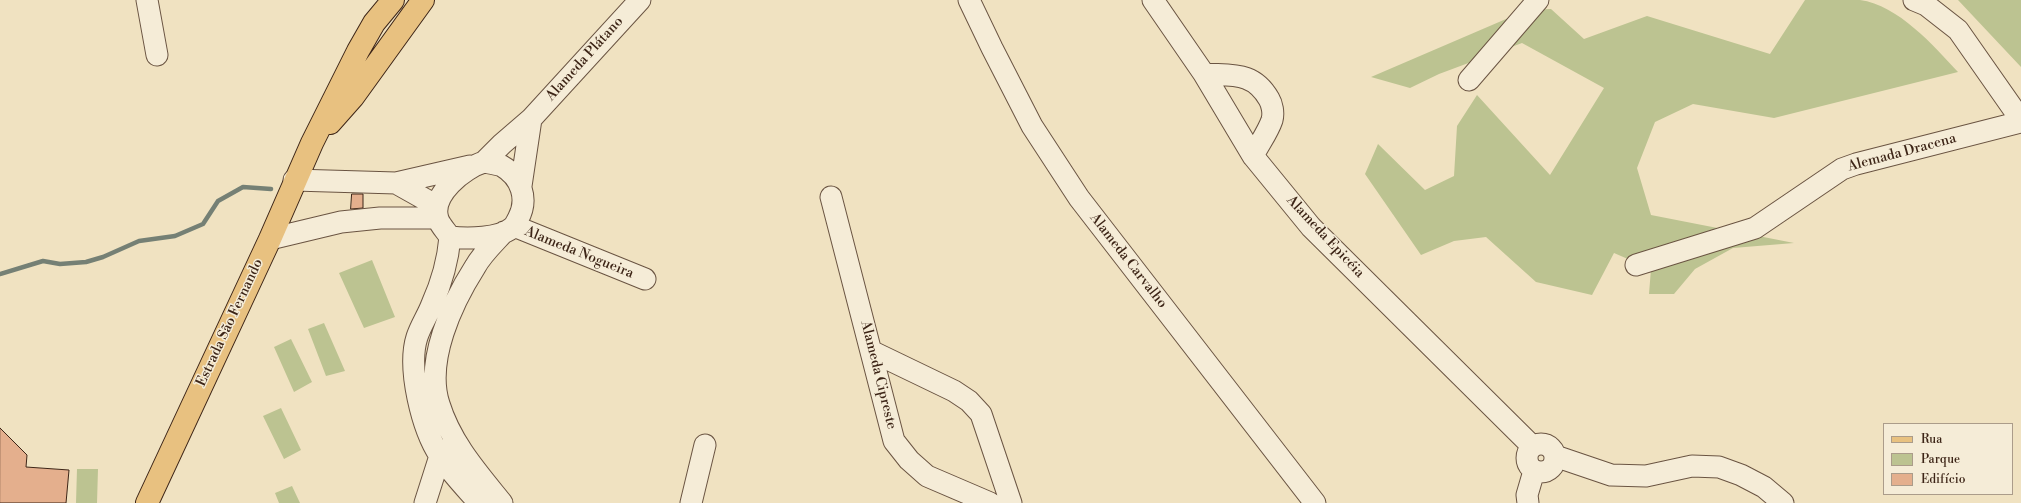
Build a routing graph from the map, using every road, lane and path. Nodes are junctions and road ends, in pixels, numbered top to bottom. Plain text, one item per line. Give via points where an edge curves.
1 (147, 0) edge
2 (393, 0) edge
3 (423, 0) edge
4 (640, 0) edge
5 (969, 0) edge
6 (1153, 0) edge
7 (1538, 0) edge
8 (1914, 0) edge
9 (157, 56) dead end
10 (1204, 74) junction
11 (1469, 80) dead end
12 (531, 119) junction
13 (2021, 121) edge
14 (312, 143) junction
15 (1253, 156) junction
16 (479, 164) junction
17 (294, 180) junction
18 (396, 183) junction
19 (521, 186) junction
20 (831, 197) dead end
21 (437, 212) junction
22 (509, 229) junction
23 (450, 237) junction
24 (270, 239) junction
25 (1636, 265) dead end
26 (645, 279) dead end
27 (871, 351) junction
28 (455, 441) junction
29 (704, 445) dead end
30 (1532, 446) junction
31 (440, 456) junction
32 (1555, 456) junction
33 (1534, 471) junction
34 (147, 503) edge
35 (425, 503) edge
36 (479, 503) edge
37 (502, 503) edge
38 (691, 503) edge
39 (990, 503) edge
40 (1011, 503) edge
41 (1315, 503) edge
42 (1528, 503) edge
43 (1783, 503) edge

1 - 9 street
2 - 14 main road, Estrada São Fernando via 374,23 358,51
3 - 14 main road, Estrada São Fernando via 353,97
4 - 12 street, Alameda Plátano
5 - 41 street, Alameda Carvalho via 1032,126 1079,198
6 - 10 street, Alameda Epicéia
7 - 11 street
8 - 13 street via 1926,5 1958,30
10 - 15 street, Alameda Epicéia
10 - 15 street via 1245,77 1259,84 1266,93 1270,101 1272,119
12 - 16 street, Alameda Plátano
12 - 19 street
13 - 25 street, Alemada Dracena via 1842,169 1755,228
14 - 17 main road, Estrada São Fernando
15 - 30 street, Alameda Epicéia via 1311,227
16 - 18 street
16 - 19 street via 501,166 513,174
16 - 21 street via 461,173 447,187
17 - 18 street
17 - 24 main road, Estrada São Fernando
18 - 21 street
19 - 22 street via 523,211
20 - 27 street, Alameda Cipreste
21 - 23 street
21 - 24 street via 341,222
22 - 23 street via 477,238
22 - 26 street, Alameda Nogueira
22 - 28 street via 475,266 444,330 435,368 435,387
23 - 31 street via 447,264 417,338 413,357 420,403
24 - 34 main road, Estrada São Fernando
27 - 39 street, Alameda Cipreste via 894,441 909,460 927,476
27 - 40 street via 954,391 969,401 981,414
28 - 31 street
28 - 37 street
29 - 38 street
30 - 32 street via 1546,444
30 - 33 street via 1527,452 1526,459
31 - 35 street
31 - 36 street
32 - 33 street via 1554,464 1549,469 1542,472
32 - 43 street via 1612,475 1646,476 1692,466 1719,467 1764,487
33 - 42 street via 1527,495

